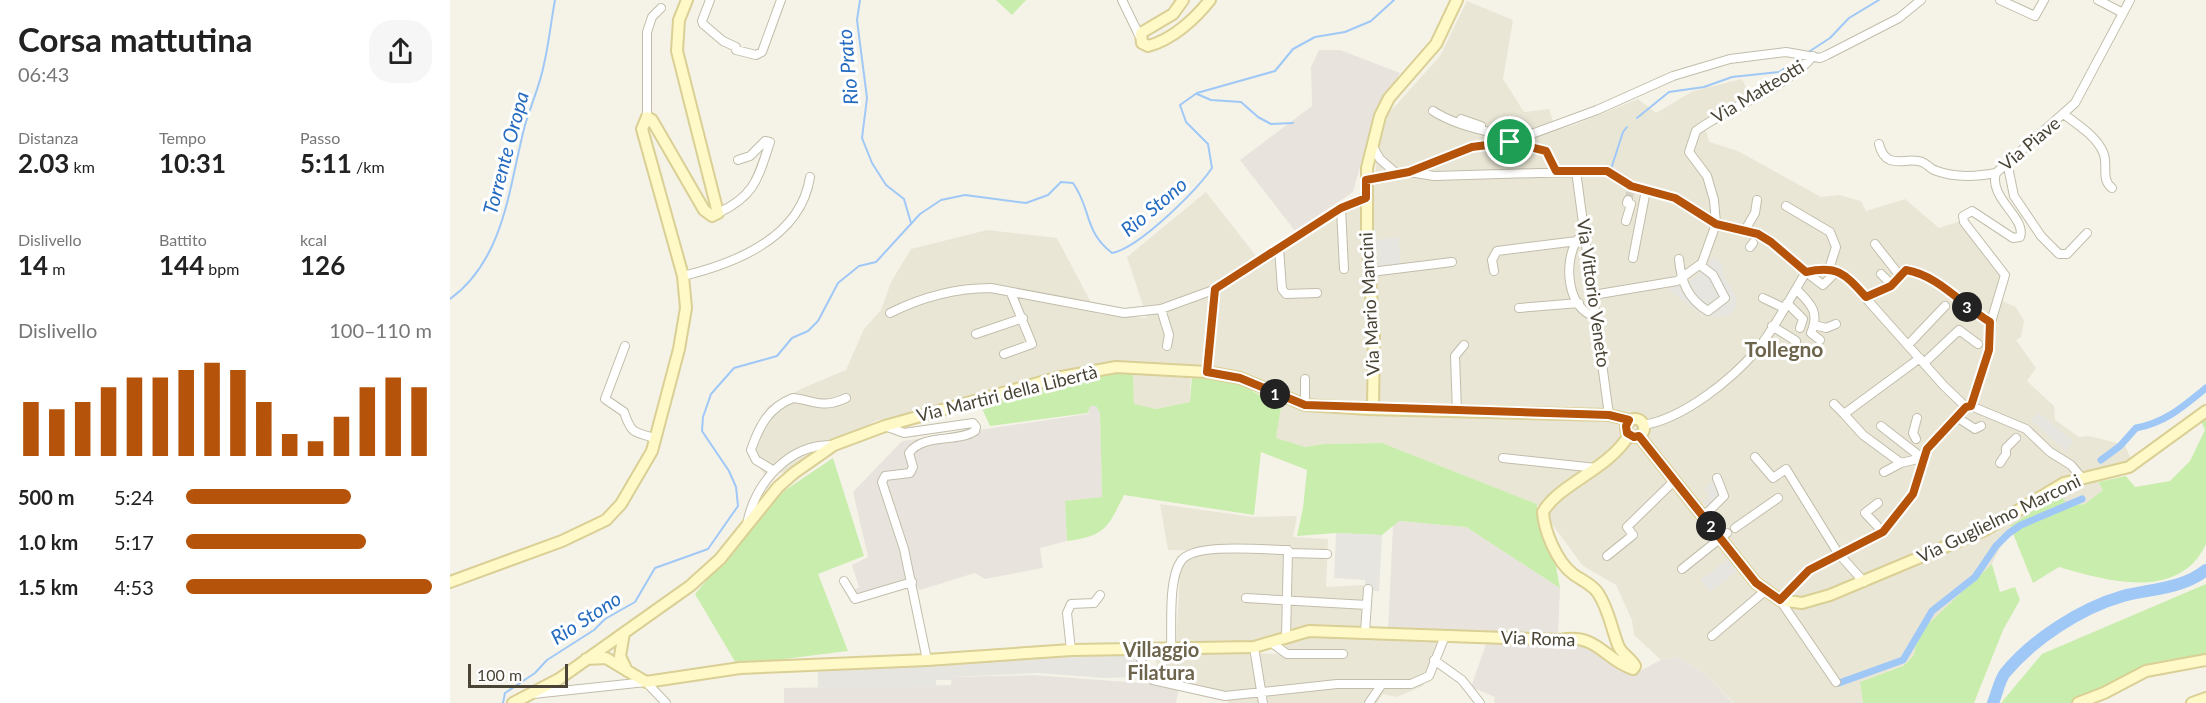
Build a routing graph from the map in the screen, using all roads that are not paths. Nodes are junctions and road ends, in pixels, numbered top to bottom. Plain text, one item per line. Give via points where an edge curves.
1 (687, 0) edge
2 (710, 0) edge
3 (781, 0) edge
4 (1122, 0) edge
5 (1184, 0) edge
6 (1210, 0) edge
7 (1456, 0) edge
8 (1921, 0) edge
9 (2000, 0) edge
10 (2044, 0) edge
11 (2098, 0) edge
12 (2130, 0) edge
13 (661, 8) dead end
14 (2123, 14) junction
15 (1140, 37) junction
16 (1813, 56) junction
17 (1433, 111) dead end
18 (2065, 115) junction
19 (647, 117) junction
20 (1461, 119) dead end
21 (1487, 130) junction
22 (1513, 141) junction
23 (1879, 144) dead end
24 (1373, 147) junction
25 (738, 160) dead end
26 (2007, 162) junction
27 (1556, 171) junction
28 (1576, 171) junction
29 (1409, 172) junction
30 (1996, 173) junction
31 (1397, 174) junction
32 (810, 177) dead end
33 (1366, 180) junction
34 (2112, 188) dead end
35 (1646, 190) junction
36 (1366, 198) junction
37 (1628, 200) tunnel mouth
38 (1757, 200) dead end
39 (1786, 206) dead end
40 (1341, 208) junction
41 (718, 213) junction
42 (1626, 221) dead end
43 (1716, 224) junction
44 (1745, 230) junction
45 (1584, 233) junction
46 (2087, 233) dead end
47 (1577, 241) junction
48 (1875, 244) dead end
49 (1279, 248) junction
50 (1633, 258) dead end
51 (1679, 259) dead end
52 (1452, 262) dead end
53 (1700, 265) junction
54 (1344, 269) dead end
55 (1833, 270) junction
56 (1494, 271) dead end
57 (1371, 272) junction
58 (1806, 272) junction
59 (1881, 274) dead end
60 (683, 276) junction
61 (1900, 276) junction
62 (1680, 279) junction
63 (1890, 284) junction
64 (1215, 289) junction
65 (1796, 289) junction
66 (1011, 293) junction
67 (1317, 293) dead end
68 (1593, 295) junction
69 (1866, 297) junction
70 (1763, 298) dead end
71 (1579, 303) junction
72 (1785, 306) junction
73 (1945, 306) dead end
74 (1519, 308) dead end
75 (1161, 309) junction
76 (890, 313) dead end
77 (1597, 317) junction
78 (1023, 318) junction
79 (1990, 322) junction
80 (1836, 324) dead end
81 (1814, 325) junction
82 (1772, 326) junction
83 (1800, 328) dead end
84 (976, 334) dead end
85 (1820, 340) dead end
86 (1978, 344) dead end
87 (1464, 345) dead end
88 (1908, 345) junction
89 (625, 346) dead end
90 (1167, 346) dead end
91 (1795, 351) dead end
92 (1004, 354) dead end
93 (1922, 361) junction
94 (1207, 372) junction
95 (1305, 379) dead end
96 (846, 398) dead end
97 (1834, 404) dead end
98 (1305, 405) junction
99 (1969, 406) junction
100 (1373, 409) junction
101 (2206, 411) edge
102 (1457, 412) junction
103 (1844, 414) junction
104 (1609, 415) junction
105 (1917, 417) dead end
106 (1958, 418) junction
107 (1629, 420) junction
108 (1644, 425) junction
109 (885, 426) junction
110 (1881, 426) dead end
111 (1981, 426) dead end
112 (1634, 436) junction
113 (655, 438) junction
114 (2016, 438) dead end
115 (1916, 439) dead end
116 (834, 445) junction
117 (1503, 458) dead end
118 (1755, 458) dead end
119 (1922, 458) junction
120 (1901, 463) junction
121 (2000, 463) dead end
122 (1596, 468) junction
123 (774, 471) junction
124 (1884, 472) dead end
125 (2081, 477) junction
126 (1717, 478) dead end
127 (1674, 481) junction
128 (1778, 498) dead end
129 (1878, 503) dead end
130 (1703, 517) junction
131 (746, 526) junction
132 (1735, 528) dead end
133 (1883, 532) junction
134 (1723, 535) junction
135 (1288, 553) junction
136 (1838, 553) junction
137 (1327, 554) dead end
138 (1607, 556) dead end
139 (1683, 569) dead end
140 (844, 581) dead end
141 (450, 582) edge
142 (912, 582) junction
143 (1864, 582) junction
144 (1368, 589) dead end
145 (1766, 591) junction
146 (1100, 595) dead end
147 (1246, 598) dead end
148 (1287, 600) junction
149 (1780, 600) junction
150 (1367, 605) junction
151 (1365, 632) junction
152 (624, 633) junction
153 (1445, 636) junction
154 (1712, 636) dead end
155 (1286, 637) junction
156 (1272, 643) junction
157 (608, 645) junction
158 (1254, 647) junction
159 (1138, 648) junction
160 (1171, 648) junction
161 (1071, 650) junction
162 (1343, 654) dead end
163 (616, 658) junction
164 (586, 659) junction
165 (927, 660) junction
166 (1434, 660) junction
167 (2206, 660) edge
168 (646, 682) junction
169 (1836, 682) dead end
170 (1382, 684) junction
171 (1262, 690) junction
172 (531, 694) junction
173 (2206, 698) edge
174 (1225, 699) edge
175 (518, 702) edge
176 (666, 703) edge
177 (1263, 703) edge
178 (1369, 703) edge
179 (1480, 703) edge
180 (2078, 703) edge
181 (2192, 703) edge

1 - 41 street via 679,20 677,51
2 - 3 street via 703,24 736,50 756,55 762,52
4 - 15 street
5 - 15 street via 1173,14 1147,28
6 - 15 street via 1192,19 1157,43 1148,46
7 - 24 street, Via Mario Mancini via 1436,44 1389,98
8 - 16 street, Via Matteotti via 1882,27 1827,55
9 - 10 street via 2035,16
11 - 14 street
12 - 14 street, Via Piave
13 - 19 street via 652,17 647,32
14 - 18 street, Via Piave via 2083,90
16 - 22 street via 1786,52 1730,59 1673,76
16 - 43 street, Via Matteotti via 1808,64 1696,131 1689,152 1712,189
17 - 21 street via 1451,123
18 - 26 street, Via Piave
18 - 34 street via 2103,151 2106,180
19 - 41 street via 704,210 712,216
19 - 60 street via 642,129
20 - 21 street
21 - 22 street
22 - 27 street via 1546,151
22 - 29 street via 1472,147
23 - 30 street via 1880,151 1894,162 1918,161 1950,175
24 - 31 street
24 - 33 street, Via Mario Mancini
25 - 41 street via 750,156 765,141 770,142 755,186
26 - 30 street, Via Piave
26 - 46 street via 2014,196 2041,236 2059,254 2067,254
27 - 28 street
27 - 29 street via 1434,176
28 - 35 street via 1607,171 1631,188
28 - 45 street, Via Vittorio Veneto
29 - 31 street
30 - 79 street, Via Piave via 1995,188 2020,227 2020,237 2013,238 1972,211 1963,216 2005,275
31 - 33 street
32 - 60 street via 800,210 766,243
33 - 36 street, Via Mario Mancini
35 - 43 street via 1675,198
35 - 50 street
36 - 40 street
36 - 57 street, Via Mario Mancini
37 - 42 street
38 - 44 street
39 - 55 street via 1830,232 1836,247
40 - 49 street
40 - 54 street
43 - 44 street
43 - 53 street, Via Matteotti via 1709,251
44 - 58 street via 1754,240 1771,242
45 - 47 street
45 - 68 street, Via Vittorio Veneto
47 - 56 street via 1497,251 1492,260
47 - 71 street via 1568,260 1568,272
48 - 61 street
49 - 64 street
49 - 67 street via 1282,289 1286,294
51 - 62 street
52 - 57 street
53 - 62 street
53 - 62 street via 1713,275 1725,298 1708,311 1696,304
55 - 58 street
55 - 58 street via 1823,285
55 - 69 street via 1847,277
57 - 100 street, Via Mario Mancini
58 - 65 street
59 - 63 street
60 - 113 street via 685,322
61 - 63 street
61 - 79 street via 1906,270 1921,274
62 - 68 street via 1664,285
63 - 69 street
64 - 75 street
64 - 94 street
65 - 72 street
65 - 81 street via 1815,312
66 - 75 street via 1124,313
66 - 76 street via 991,288 948,291
66 - 78 street
68 - 77 street, Via Vittorio Veneto
69 - 88 street
70 - 72 street
71 - 74 street
71 - 77 street
72 - 82 street
72 - 83 street via 1803,319
73 - 88 street
75 - 90 street via 1169,335
77 - 104 street, Via Vittorio Veneto
78 - 84 street
78 - 92 street via 1032,344
79 - 99 street, Via Piave via 1989,350
80 - 81 street via 1826,328
81 - 85 street via 1810,333
82 - 91 street via 1796,341
82 - 108 street via 1744,363 1702,398 1668,418
86 - 93 street via 1959,330
87 - 102 street via 1455,356
88 - 93 street
89 - 113 street via 605,399 621,409 631,429
93 - 99 street
93 - 103 street
94 - 98 street, Via Martiri della Libertà via 1240,378
94 - 109 street, Via Martiri della Libertà via 1116,368 1082,372
95 - 98 street
96 - 123 street via 820,405 793,398 765,417 751,450 756,460
97 - 103 street
98 - 100 street, Via Martiri della Libertà
99 - 106 street, Via Piave
99 - 125 street via 2023,428 2072,465
100 - 102 street, Via Martiri della Libertà
101 - 125 street, Via Guglielmo Marconi via 2129,467
102 - 104 street, Via Martiri della Libertà
103 - 120 street via 1858,430
104 - 107 street, Via Martiri della Libertà
105 - 115 street via 1913,434
106 - 111 street via 1975,429
106 - 119 street, Via Piave via 1926,449
107 - 108 street via 1638,418
107 - 112 street via 1626,426
108 - 112 street via 1644,431
109 - 116 street, Via Martiri della Libertà
109 - 142 street via 904,433 973,423 976,427 969,435 912,449 910,473 885,476 882,482
110 - 119 street
112 - 122 street, Via Roma
112 - 127 street
113 - 141 street via 621,504 606,520 562,541
114 - 121 street via 2006,448
116 - 123 street via 817,444 787,457
116 - 131 street, Via Martiri della Libertà via 794,473
117 - 122 street
118 - 136 street via 1773,478 1786,469
119 - 120 street
119 - 133 street, Via Piave via 1913,494
120 - 124 street
122 - 153 street, Via Roma via 1547,506 1544,521 1567,568 1600,597 1610,615 1618,647 1635,666 1630,668 1598,645 1575,637 1560,640
123 - 131 street via 750,509
125 - 143 street, Via Guglielmo Marconi via 2036,498 1985,530
126 - 130 street via 1724,496
127 - 130 street
127 - 138 street via 1627,527 1633,535
128 - 132 street
129 - 133 street via 1865,513
130 - 134 street
131 - 152 street, Via Martiri della Libertà via 702,576
133 - 136 street
134 - 139 street
134 - 145 street
135 - 137 street
135 - 148 street
135 - 160 street via 1213,549 1186,555 1174,578
136 - 143 street
136 - 149 street via 1809,570
140 - 142 street via 855,599
142 - 165 street
143 - 149 street, Via Guglielmo Marconi via 1802,603
144 - 150 street
145 - 149 street
145 - 154 street
146 - 161 street via 1094,603 1071,604 1067,612
147 - 148 street
148 - 150 street
148 - 155 street
149 - 169 street
150 - 151 street
151 - 153 street, Via Roma
151 - 155 street, Via Roma via 1309,631
152 - 157 street, Via Martiri della Libertà
152 - 163 street
153 - 166 street
155 - 156 street, Via Roma
156 - 158 street, Via Roma
156 - 162 street via 1287,654
157 - 163 street
157 - 164 street, Via Martiri della Libertà
158 - 160 street, Via Roma
158 - 171 street
159 - 160 street, Via Roma
159 - 161 street, Via Roma
159 - 174 street via 1153,680
161 - 165 street, Via Roma
163 - 164 street
163 - 168 street via 627,671
164 - 172 street, Via Martiri della Libertà
165 - 168 street, Via Roma via 740,669
166 - 170 street via 1430,676 1411,684
166 - 179 street via 1462,680
167 - 180 street via 2146,671
168 - 172 street
168 - 176 street
170 - 171 street
170 - 178 street
171 - 174 street
171 - 177 street
172 - 175 street, Via Martiri della Libertà
173 - 181 street

